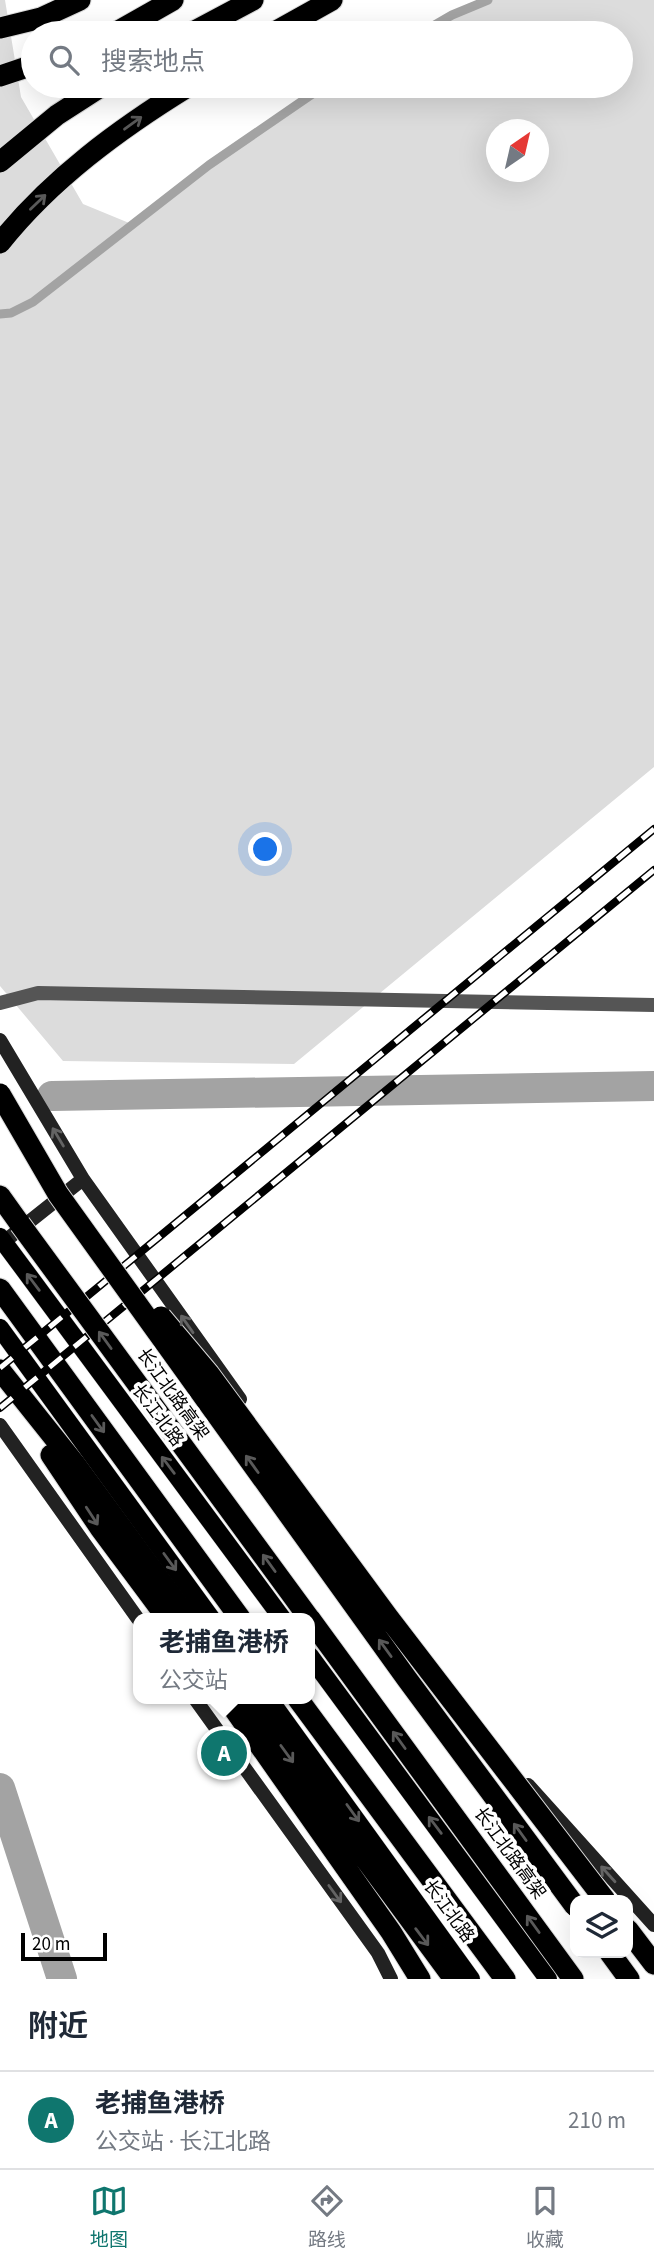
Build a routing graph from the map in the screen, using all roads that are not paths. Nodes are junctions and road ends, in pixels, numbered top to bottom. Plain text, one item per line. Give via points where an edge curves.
1 (80, 0) edge
2 (173, 0) edge
3 (253, 0) edge
4 (332, 0) edge
5 (29, 21) edge
6 (136, 21) edge
7 (214, 21) edge
8 (294, 21) edge
9 (21, 23) edge
10 (0, 28) edge
11 (21, 69) edge
12 (0, 76) edge
13 (83, 98) edge
14 (169, 98) edge
15 (0, 162) edge
16 (0, 243) edge
17 (0, 1003) edge
18 (654, 1005) edge
19 (0, 1040) edge
20 (0, 1094) edge
21 (83, 1179) junction
22 (58, 1194) junction
23 (0, 1196) edge
24 (1, 1242) edge
25 (0, 1289) edge
26 (0, 1328) edge
27 (0, 1370) edge
28 (0, 1377) edge
29 (0, 1425) edge
30 (134, 1613) edge
31 (163, 1613) edge
32 (184, 1613) edge
33 (207, 1613) edge
34 (236, 1613) edge
35 (278, 1613) edge
36 (305, 1613) edge
37 (315, 1627) edge
38 (315, 1663) edge
39 (199, 1704) edge
40 (231, 1704) edge
41 (251, 1704) edge
42 (273, 1704) edge
43 (302, 1704) edge
44 (601, 1895) edge
45 (570, 1899) edge
46 (654, 1925) edge
47 (633, 1937) edge
48 (614, 1958) edge
49 (654, 1964) edge
50 (391, 1979) edge
51 (420, 1979) edge
52 (454, 1979) edge
53 (471, 1979) edge
54 (505, 1979) edge
55 (548, 1979) edge
56 (573, 1979) edge
57 (629, 1979) edge

1 - 5 highway
2 - 6 highway
3 - 7 highway
4 - 8 highway
9 - 10 highway
11 - 12 highway
13 - 15 highway
16 -> 14 highway via 79,162
17 - 18 street via 38,993
21 -> 19 street
20 - 22 highway, bridge
21 - 24 street
46 -> 21 street via 509,1764
22 - 44 highway, bridge via 209,1374 388,1618
45 -> 22 highway, bridge
36 -> 23 highway, 长江北路高架, bridge
35 -> 24 main road, 长江北路
25 -> 34 highway
26 -> 33 main road
27 - 32 highway
28 -> 31 highway via 100,1528
29 - 30 street
56 -> 37 highway, 长江北路高架
55 -> 38 main road
39 -> 50 street via 378,1953
40 - 51 highway
41 -> 52 highway
42 -> 53 main road, 长江北路
43 - 54 highway
47 - 49 highway
48 - 57 highway

